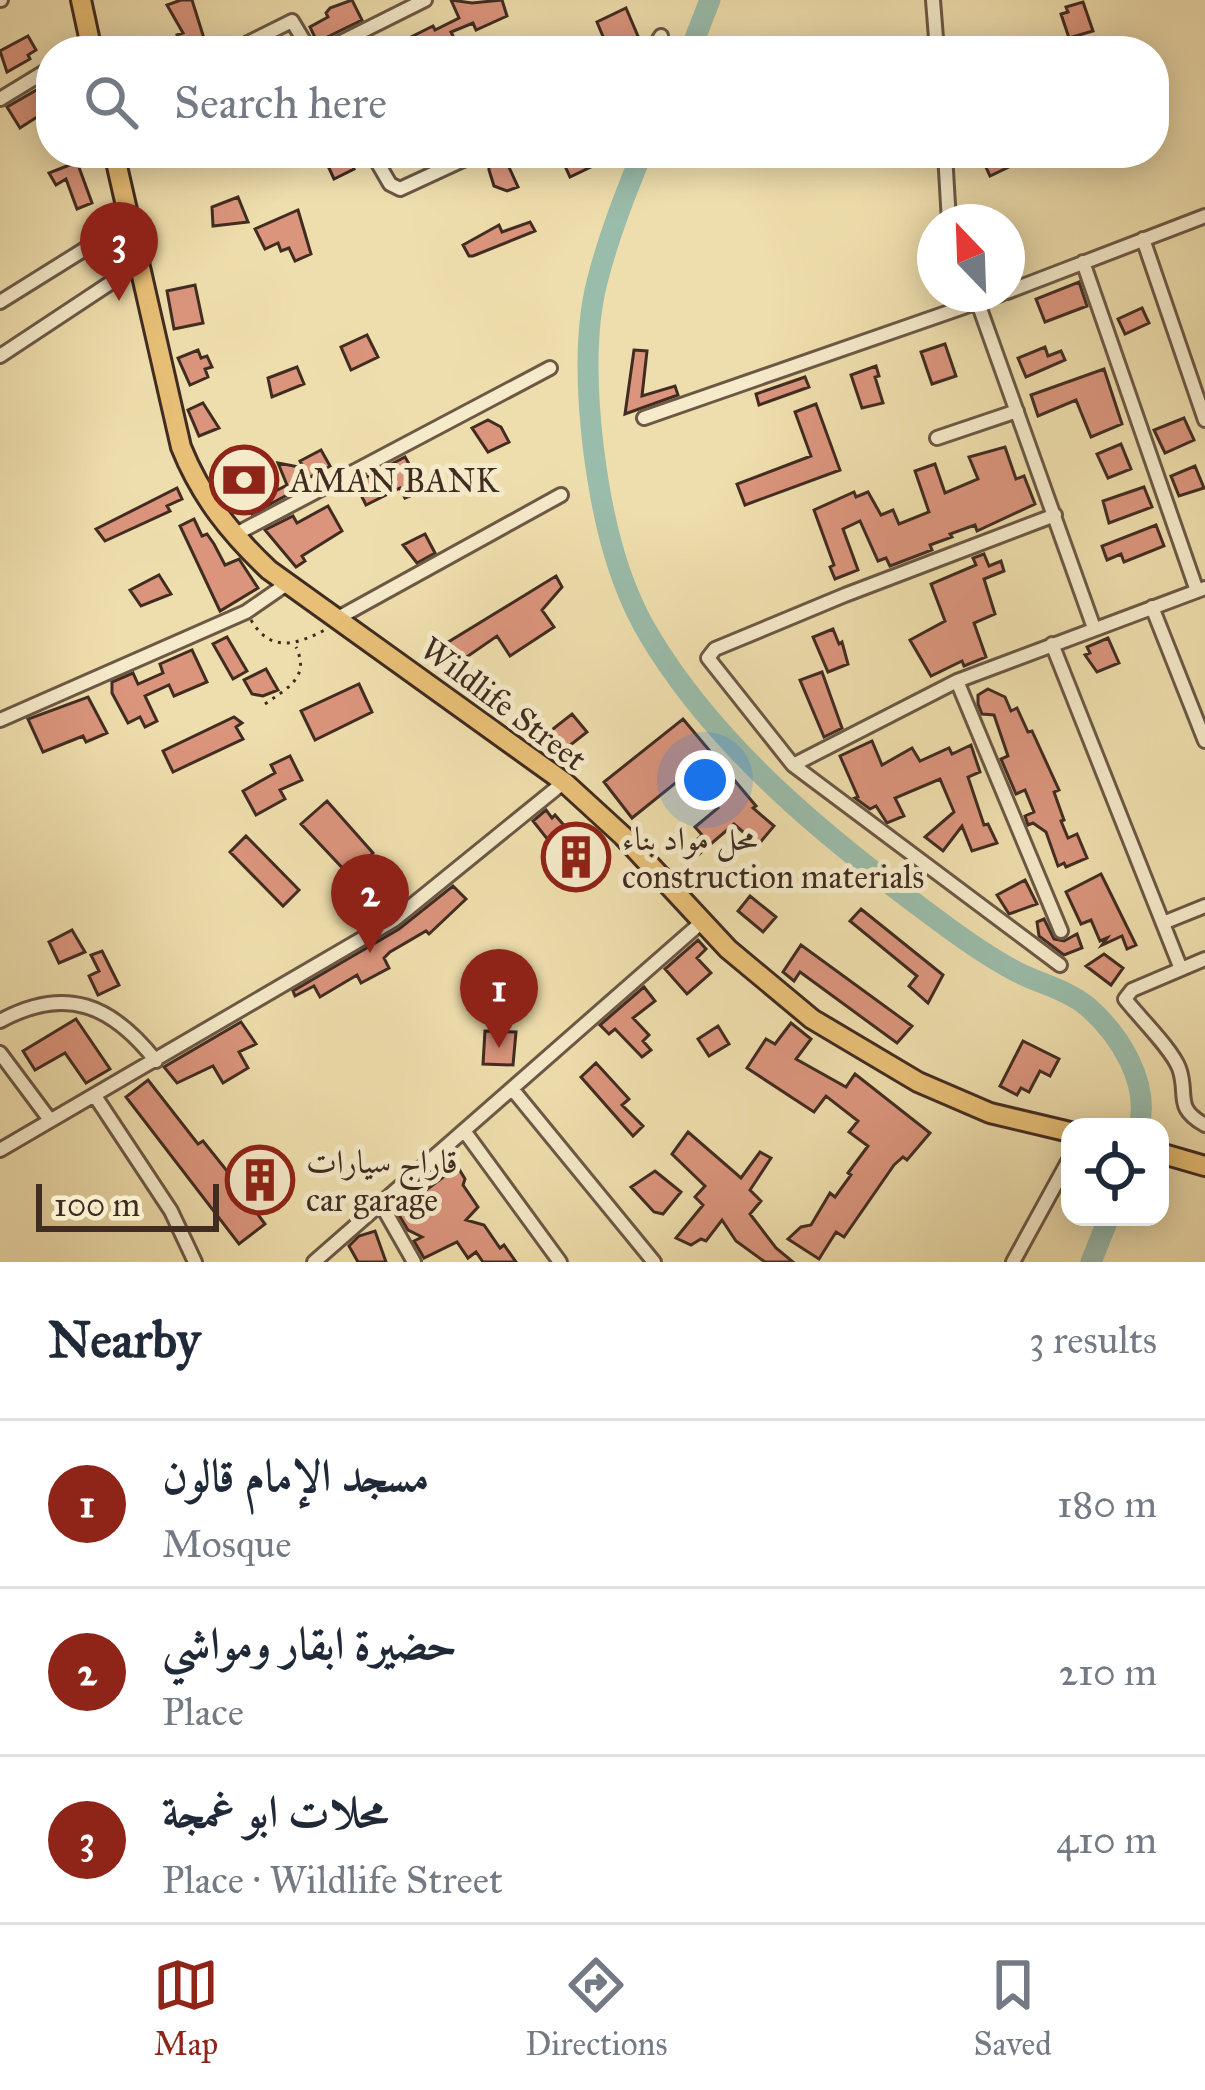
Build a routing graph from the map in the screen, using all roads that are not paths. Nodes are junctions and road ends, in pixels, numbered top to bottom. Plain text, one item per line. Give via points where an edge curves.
1 (81, 0) edge
2 (425, 0) edge
3 (933, 0) edge
4 (86, 36) edge
5 (262, 36) edge
6 (301, 36) edge
7 (353, 36) edge
8 (936, 36) edge
9 (36, 77) edge
10 (0, 99) edge
11 (118, 168) edge
12 (381, 168) edge
13 (446, 168) edge
14 (946, 168) edge
15 (948, 204) edge
16 (1205, 216) edge
17 (130, 221) junction
18 (1143, 239) junction
19 (1083, 262) junction
20 (140, 264) junction
21 (1025, 285) edge
22 (0, 302) edge
23 (954, 312) edge
24 (982, 312) edge
25 (0, 356) edge
26 (550, 368) dead end
27 (1017, 411) junction
28 (644, 418) dead end
29 (1205, 420) edge
30 (937, 438) dead end
31 (562, 495) dead end
32 (1055, 515) junction
33 (234, 535) junction
34 (288, 584) junction
35 (1201, 589) edge
36 (1152, 607) junction
37 (340, 619) junction
38 (1094, 628) junction
39 (1052, 644) junction
40 (957, 681) junction
41 (0, 720) edge
42 (1205, 741) edge
43 (793, 765) junction
44 (563, 782) junction
45 (1205, 906) edge
46 (703, 921) junction
47 (1163, 923) junction
48 (1061, 931) dead end
49 (1205, 959) edge
50 (1060, 965) dead end
51 (1181, 969) junction
52 (0, 1021) edge
53 (0, 1053) edge
54 (156, 1061) junction
55 (513, 1090) junction
56 (94, 1096) junction
57 (50, 1120) junction
58 (1205, 1125) edge
59 (1061, 1130) edge
60 (465, 1132) junction
61 (0, 1150) edge
62 (1169, 1156) edge
63 (1205, 1166) edge
64 (1061, 1174) edge
65 (381, 1204) junction
66 (195, 1262) edge
67 (314, 1262) edge
68 (414, 1262) edge
69 (560, 1262) edge
70 (654, 1262) edge
71 (1013, 1262) edge

1 - 4 main road
2 - 7 street
3 - 8 street
5 - 6 street via 292,21
9 - 10 street
11 - 17 main road, Wildlife Street
12 - 13 street via 400,189
14 - 15 street
16 - 18 street
17 - 20 main road, Wildlife Street
17 - 22 street
18 - 19 street
18 - 29 street
19 - 21 street
19 - 35 street
20 - 25 street
20 - 33 main road, Wildlife Street via 177,435 199,488
23 - 28 street
24 - 27 street
26 - 33 street
27 - 30 street
27 - 32 street
31 - 37 street
32 - 38 street
32 - 43 street via 709,653
33 - 34 main road, Wildlife Street
34 - 37 main road, Wildlife Street
34 - 41 street via 247,612
35 - 36 street
36 - 38 street
36 - 42 street
37 - 44 main road, Wildlife Street
38 - 39 street
39 - 40 street
39 - 47 street
40 - 43 street
40 - 48 street
43 - 50 street
44 - 46 main road, Wildlife Street
44 - 54 street via 394,920
45 - 47 street
46 - 55 street
46 - 59 main road, Wildlife Street via 753,972 868,1055 989,1113
47 - 51 street
49 - 51 street
51 - 58 street via 1125,999 1175,1061 1184,1106
52 - 54 street via 27,1006 84,1003
53 - 57 street
54 - 56 street
55 - 60 street
55 - 70 street
56 - 57 street
56 - 66 street via 171,1211
57 - 61 street
60 - 65 street
60 - 69 street
62 - 63 main road
64 - 71 street
65 - 67 street
65 - 68 street

